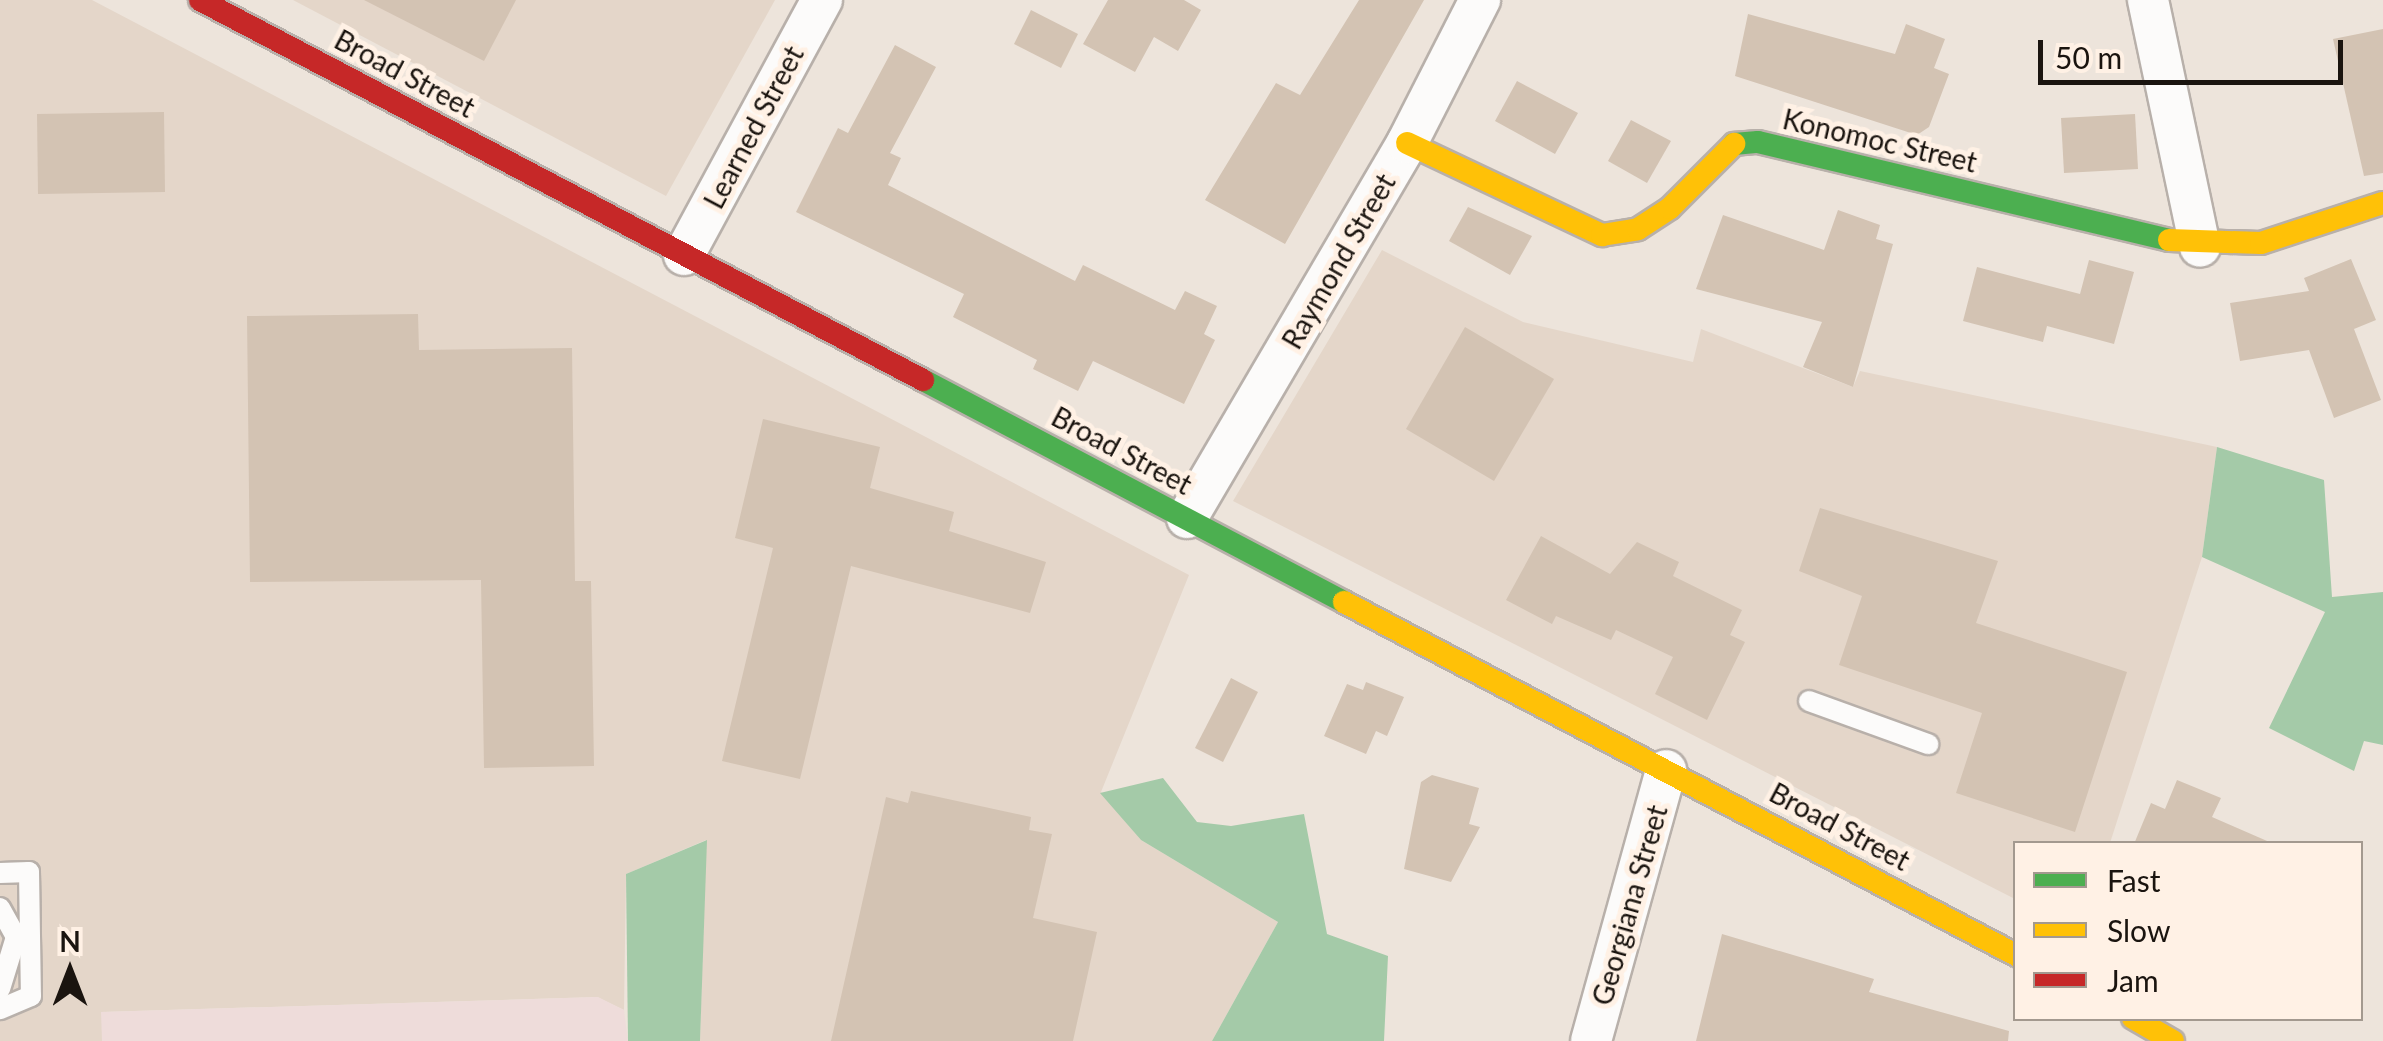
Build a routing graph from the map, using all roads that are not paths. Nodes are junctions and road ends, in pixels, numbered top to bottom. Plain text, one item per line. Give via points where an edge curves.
1 (200, 0) edge
2 (822, 0) edge
3 (1480, 0) edge
4 (2148, 0) edge
5 (1407, 144) junction
6 (2383, 203) edge
7 (2200, 247) junction
8 (684, 255) junction
9 (1186, 518) junction
10 (1808, 700) dead end
11 (1928, 744) dead end
12 (1666, 770) junction
13 (0, 873) edge
14 (0, 908) edge
15 (2013, 952) edge
16 (0, 989) edge
17 (0, 1009) edge
18 (1591, 1041) edge

1 - 8 main road, Broad Street
2 - 8 street, Learned Street
3 - 5 street, Raymond Street
4 - 7 street
5 - 7 main road, Konomoc Street via 1602,235 1638,229 1728,145 1758,142
5 - 9 street, Raymond Street
6 - 7 main road, Konomoc Street via 2261,243
8 - 9 main road, Broad Street
9 - 12 main road, Broad Street
10 - 11 lane
12 - 15 main road, Broad Street
12 - 18 street, Georgiana Street
13 - 17 lane via 29,872 31,996
14 - 16 lane via 16,937

